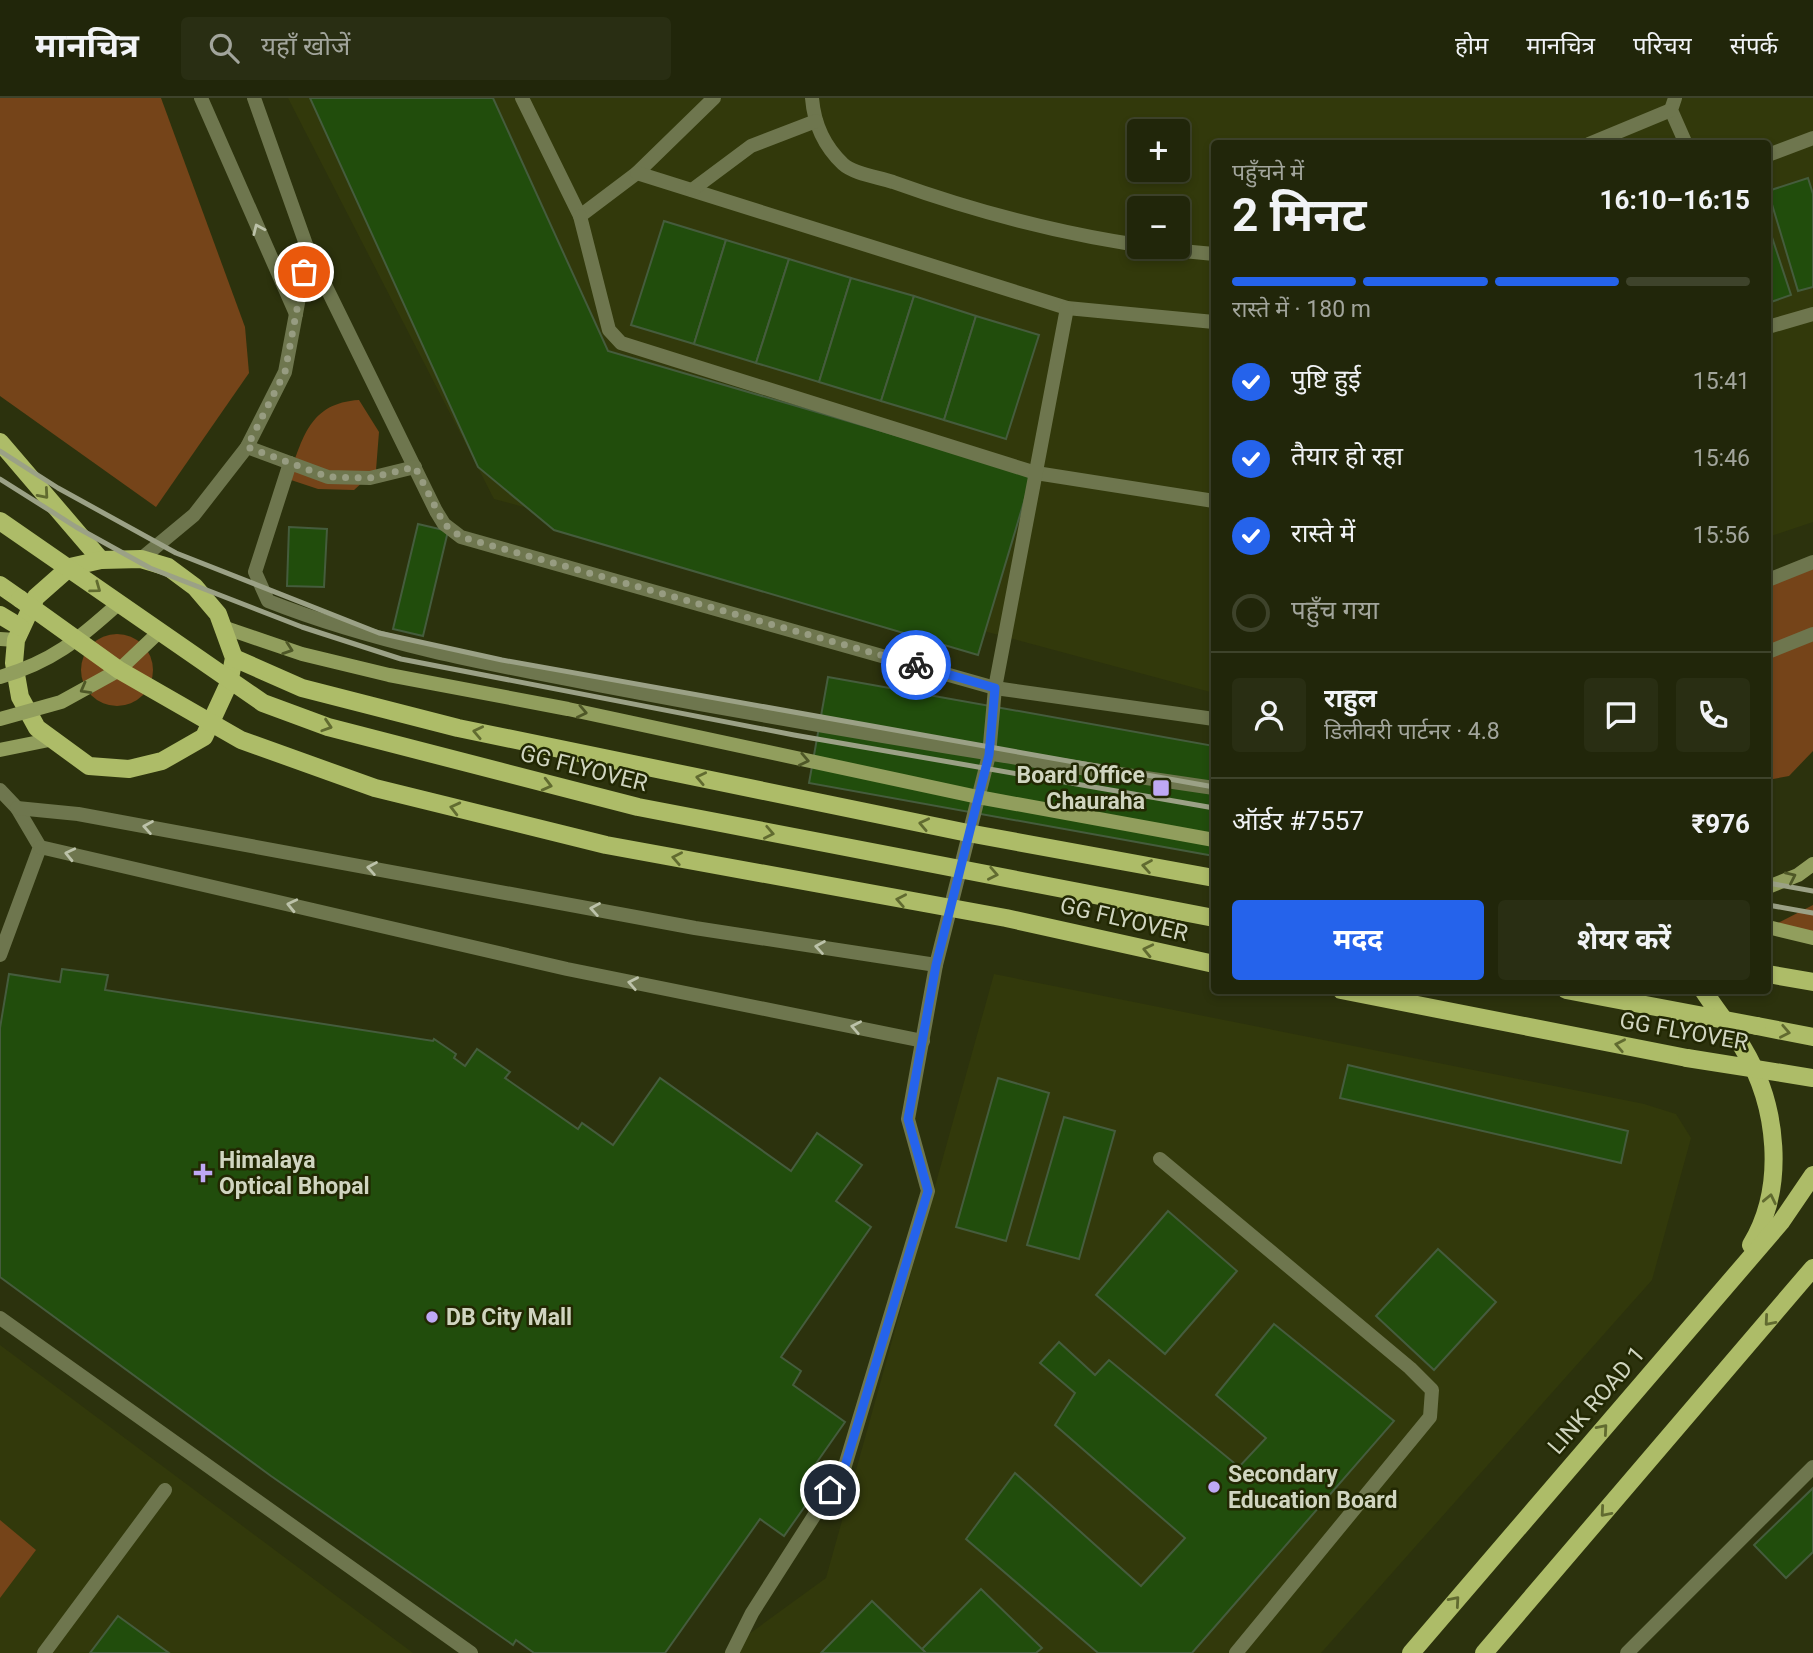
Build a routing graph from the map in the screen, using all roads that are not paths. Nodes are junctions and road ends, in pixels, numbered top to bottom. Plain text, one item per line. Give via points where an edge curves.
1 (201, 98) edge
2 (254, 98) edge
3 (522, 98) edge
4 (714, 98) edge
5 (812, 98) edge
6 (1673, 104) edge
7 (816, 121) junction
8 (1813, 138) edge
9 (1597, 140) edge
10 (1685, 140) edge
11 (1771, 154) edge
12 (637, 173) junction
13 (692, 190) junction
14 (580, 216) junction
15 (308, 250) junction
16 (1211, 254) edge
17 (1067, 308) junction
18 (296, 314) junction
19 (1813, 314) edge
20 (1211, 322) edge
21 (1771, 326) edge
22 (0, 442) edge
23 (247, 447) junction
24 (290, 463) junction
25 (415, 467) junction
26 (1036, 472) junction
27 (1211, 501) edge
28 (0, 521) edge
29 (141, 559) junction
30 (101, 560) junction
31 (1813, 562) edge
32 (1771, 579) edge
33 (0, 585) edge
34 (118, 604) junction
35 (0, 615) edge
36 (223, 628) junction
37 (158, 632) junction
38 (1813, 634) edge
39 (12, 635) edge
40 (77, 641) junction
41 (1771, 651) edge
42 (234, 657) junction
43 (119, 670) junction
44 (0, 677) edge
45 (995, 688) junction
46 (0, 719) edge
47 (1211, 719) edge
48 (49, 740) junction
49 (0, 750) edge
50 (989, 755) junction
51 (1211, 788) edge
52 (0, 790) edge
53 (978, 797) junction
54 (17, 808) junction
55 (968, 833) junction
56 (1211, 839) edge
57 (40, 846) junction
58 (1813, 864) edge
59 (1211, 877) edge
60 (1771, 886) edge
61 (1211, 917) edge
62 (1771, 928) edge
63 (1813, 938) edge
64 (0, 955) edge
65 (1211, 963) edge
66 (936, 965) junction
67 (1771, 975) edge
68 (1813, 982) edge
69 (1361, 994) edge
70 (1587, 994) edge
71 (1706, 994) edge
72 (1813, 1037) edge
73 (923, 1041) junction
74 (1813, 1078) edge
75 (1160, 1159) dead end
76 (1813, 1175) edge
77 (1813, 1268) edge
78 (1730, 1281) junction
79 (0, 1318) edge
80 (1813, 1467) edge
81 (165, 1490) dead end
82 (44, 1653) edge
83 (471, 1653) edge
84 (732, 1653) edge
85 (1236, 1653) edge
86 (1410, 1653) edge
87 (1484, 1653) edge
88 (1627, 1653) edge

18 -> 1 street
2 - 15 street
3 - 14 street
4 - 12 street
5 - 7 street
6 - 9 street
6 - 10 street
7 - 13 street via 751,146
7 - 16 street via 821,137 844,165 954,204 1145,248
8 - 11 street
12 - 13 street
12 - 14 street
13 - 17 street
14 - 26 street via 610,331 621,343
15 - 18 street
15 - 25 street
17 - 20 street
17 - 26 street
18 - 23 street via 285,372
19 - 21 street
22 -> 30 main road
23 - 24 street
23 - 29 street via 194,516
24 - 25 street via 328,477 356,479
24 - 50 street via 255,572 268,601 393,642 798,723
25 - 45 street via 444,524 461,537
26 - 27 street
26 - 45 street
28 -> 34 main road, GG FLYOVER, bridge
29 - 30 main road
29 - 36 main road via 168,566 195,587 218,614
30 - 39 main road via 70,567 36,597
31 - 32 street
33 - 40 main road, GG FLYOVER, bridge
34 - 37 main road, GG FLYOVER, bridge
34 - 40 main road, bridge
35 - 39 main road
36 - 42 main road
36 -> 53 main road via 389,675
37 - 43 main road, bridge
37 -> 61 main road, GG FLYOVER, bridge via 263,703 328,727 475,767 638,807
38 - 41 street
39 - 48 main road via 20,697
40 - 43 main road, GG FLYOVER, bridge
40 - 44 main road, bridge via 35,667
42 - 48 main road via 229,683 204,737 162,761 128,769 89,765
55 -> 42 main road via 458,728 302,688
43 -> 46 main road, bridge via 61,702
65 -> 43 main road, GG FLYOVER, bridge via 1006,918 607,845 375,788 241,740
45 - 47 street
45 - 50 street
48 - 49 main road
50 - 51 street
50 - 53 street
52 - 54 street
53 - 55 street
53 - 56 main road
54 - 57 street
66 -> 54 street via 695,928 78,814
59 -> 55 main road
55 - 66 street
57 - 64 street
73 -> 57 street via 567,970
60 -> 58 main road
62 - 63 main road
66 - 73 street
67 - 68 main road
74 -> 69 main road, GG FLYOVER, bridge
70 -> 72 main road, GG FLYOVER, bridge
78 -> 71 main road via 1762,1228 1772,1200 1773,1133 1745,1050
73 - 84 street via 908,1119 928,1191 844,1469 752,1613
75 - 85 street via 1432,1390 1430,1417
76 - 78 main road, LINK ROAD 1 via 1781,1222
77 -> 87 main road
86 -> 78 main road, LINK ROAD 1
79 - 83 street
80 - 88 street
81 - 82 street

